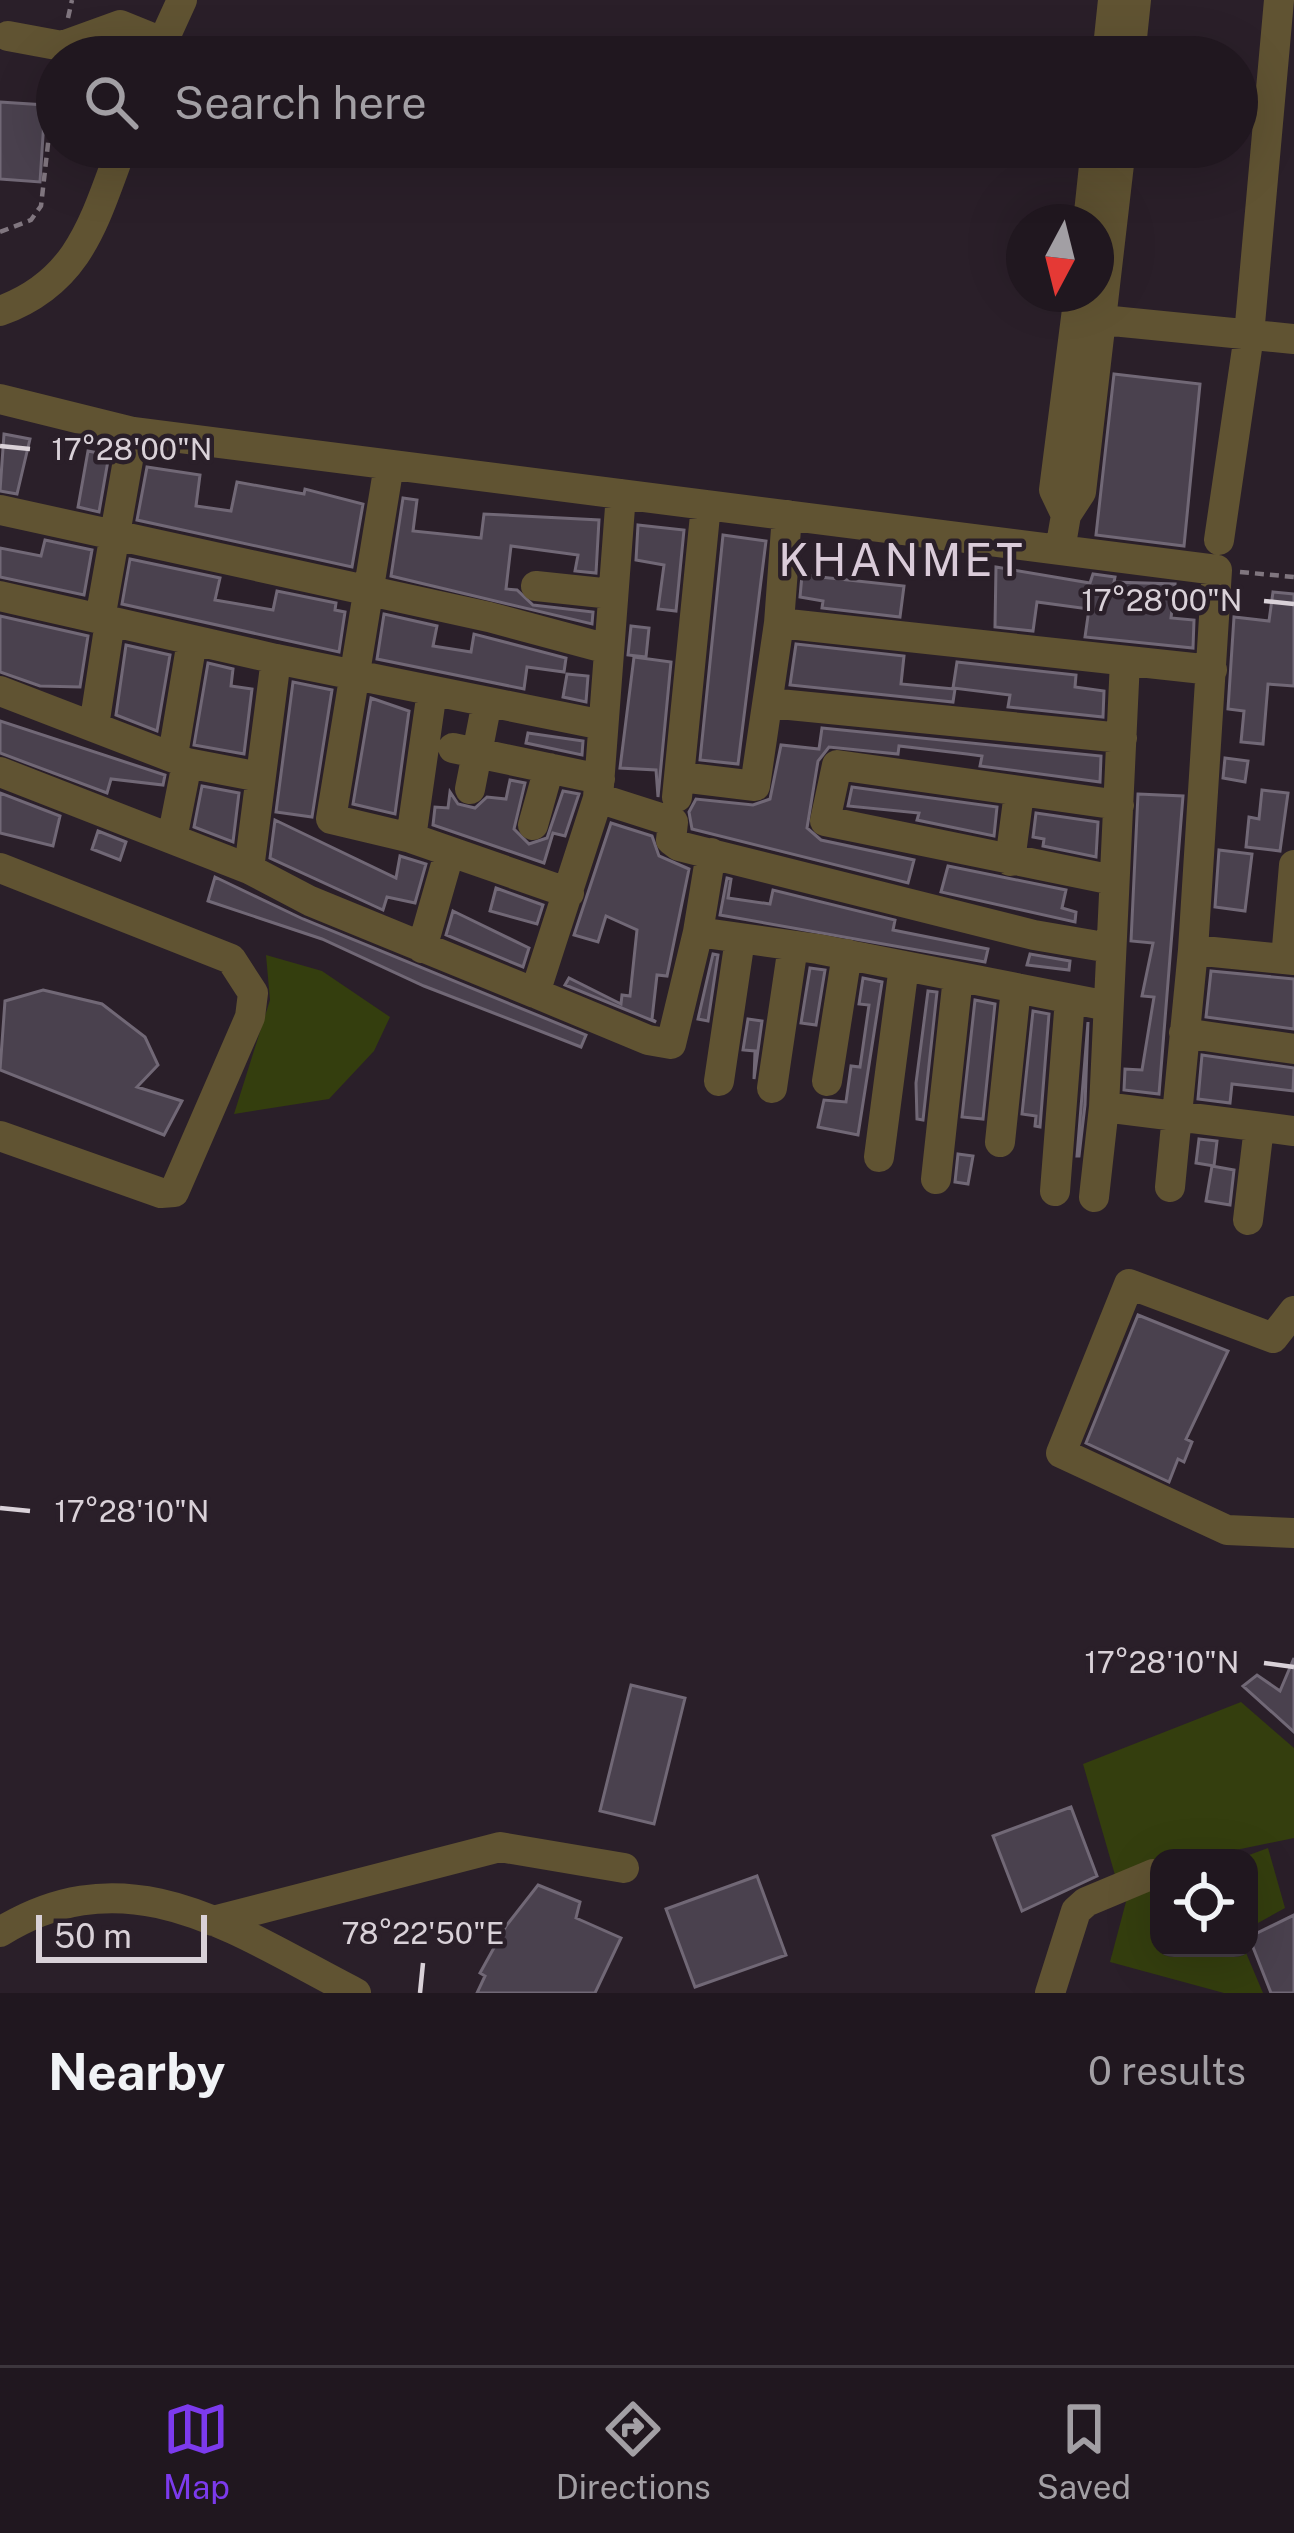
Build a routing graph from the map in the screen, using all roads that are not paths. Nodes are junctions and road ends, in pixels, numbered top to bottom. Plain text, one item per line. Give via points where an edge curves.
1 (182, 0) edge
2 (1113, 0) edge
3 (1136, 0) edge
4 (1279, 0) edge
5 (8, 36) dead end
6 (101, 36) edge
7 (137, 36) edge
8 (165, 36) edge
9 (1109, 36) edge
10 (1132, 36) edge
11 (36, 46) edge
12 (113, 168) edge
13 (1094, 168) edge
14 (1116, 168) edge
15 (1090, 204) edge
16 (1108, 204) edge
17 (0, 311) edge
18 (1086, 312) edge
19 (1099, 312) edge
20 (1249, 335) junction
21 (1294, 339) edge
22 (0, 399) edge
23 (133, 432) junction
24 (389, 465) junction
25 (621, 494) junction
26 (706, 505) junction
27 (0, 510) edge
28 (787, 515) junction
29 (117, 534) junction
30 (1060, 550) junction
31 (1218, 555) junction
32 (536, 586) dead end
33 (368, 592) junction
34 (612, 594) junction
35 (0, 596) edge
36 (105, 620) junction
37 (779, 623) junction
38 (192, 641) junction
39 (608, 649) junction
40 (276, 659) junction
41 (1125, 661) junction
42 (1212, 670) junction
43 (352, 674) junction
44 (433, 691) junction
45 (0, 692) edge
46 (487, 702) junction
47 (769, 703) junction
48 (603, 725) junction
49 (94, 726) junction
50 (1122, 738) junction
51 (465, 750) junction
52 (180, 759) junction
53 (548, 768) junction
54 (0, 772) edge
55 (260, 777) junction
56 (681, 777) junction
57 (470, 789) dead end
58 (599, 789) junction
59 (1018, 793) junction
60 (1119, 805) junction
61 (673, 822) junction
62 (533, 826) dead end
63 (411, 838) junction
64 (172, 839) junction
65 (710, 853) junction
66 (449, 854) junction
67 (1010, 861) junction
68 (1294, 865) edge
69 (0, 868) edge
70 (249, 869) junction
71 (1113, 880) junction
72 (569, 892) junction
73 (698, 932) junction
74 (740, 939) junction
75 (794, 946) junction
76 (422, 948) junction
77 (1110, 948) junction
78 (1192, 950) junction
79 (847, 954) junction
80 (1290, 959) edge
81 (904, 966) junction
82 (958, 977) junction
83 (1016, 988) junction
84 (535, 993) junction
85 (1070, 999) junction
86 (1108, 1006) junction
87 (1184, 1034) junction
88 (1294, 1048) edge
89 (827, 1081) dead end
90 (719, 1082) dead end
91 (772, 1088) dead end
92 (1104, 1107) junction
93 (1177, 1116) junction
94 (1259, 1127) junction
95 (1294, 1131) edge
96 (0, 1136) edge
97 (1000, 1142) dead end
98 (879, 1157) dead end
99 (936, 1179) dead end
100 (1170, 1187) dead end
101 (1055, 1191) dead end
102 (1094, 1197) dead end
103 (1248, 1220) dead end
104 (1294, 1311) edge
105 (1294, 1532) edge
106 (624, 1868) dead end
107 (1150, 1875) edge
108 (213, 1921) junction
109 (0, 1932) edge
110 (356, 1993) edge
111 (1050, 1993) edge

1 - 8 street
2 - 9 street
3 - 10 street
4 - 20 street
5 - 11 street
6 - 7 street via 120,25
12 - 17 street via 71,264 37,298
13 - 15 street
14 - 16 street
18 - 30 street via 1054,490 1066,515
19 - 20 street
20 - 21 street
20 - 31 street
22 - 23 street
23 - 24 street
23 - 29 street
24 - 25 street
24 - 33 street
25 - 26 street
25 - 34 street
26 - 28 street
26 - 56 street
27 - 29 street
28 - 30 street
28 - 37 street
29 - 33 street
29 - 36 street
30 - 31 street
31 - 42 street
32 - 34 street
33 - 39 street
33 - 43 street
34 - 39 street
35 - 36 street
36 - 38 street
36 - 49 street
37 - 41 street
37 - 47 street
38 - 40 street
38 - 52 street
39 - 48 street
40 - 43 street
40 - 55 street
41 - 42 street
41 - 50 street
42 - 78 street
43 - 44 street
43 - 63 street via 331,819
44 - 46 street
44 - 63 street
45 - 49 street
46 - 48 street
46 - 51 street
47 - 50 street
47 - 56 street via 754,788
48 - 58 street
49 - 52 street
50 - 60 street
51 - 53 street
51 - 57 street
52 - 55 street
52 - 64 street
53 - 58 street
53 - 62 street
54 - 64 street
55 - 70 street
56 - 61 street
58 - 61 street
58 - 72 street
59 - 60 street
59 - 67 street
59 - 67 street via 837,765 825,821
60 - 71 street
61 - 65 street via 675,844
63 - 66 street
64 - 70 street
65 - 73 street
65 - 77 street
66 - 72 street
66 - 76 street
67 - 71 street
68 - 80 street
69 - 96 street via 231,959 253,993 250,1017 174,1192
70 - 76 street
71 - 77 street
72 - 84 street
73 - 74 street
73 - 84 street via 670,1044
74 - 75 street
74 - 90 street
75 - 79 street
75 - 91 street
76 - 84 street
77 - 86 street
78 - 80 street
78 - 87 street
79 - 81 street
79 - 89 street
81 - 82 street
81 - 98 street
82 - 83 street
82 - 99 street
83 - 85 street
83 - 97 street
85 - 86 street
85 - 101 street
86 - 92 street
87 - 88 street
87 - 93 street
92 - 93 street
92 - 102 street
93 - 94 street
93 - 100 street
94 - 95 street
94 - 103 street
104 - 105 street via 1273,1338 1129,1284 1061,1454 1227,1531
106 - 108 street via 500,1847
107 - 111 street via 1076,1911
108 - 109 street via 170,1902 114,1895 60,1904
108 - 110 street

